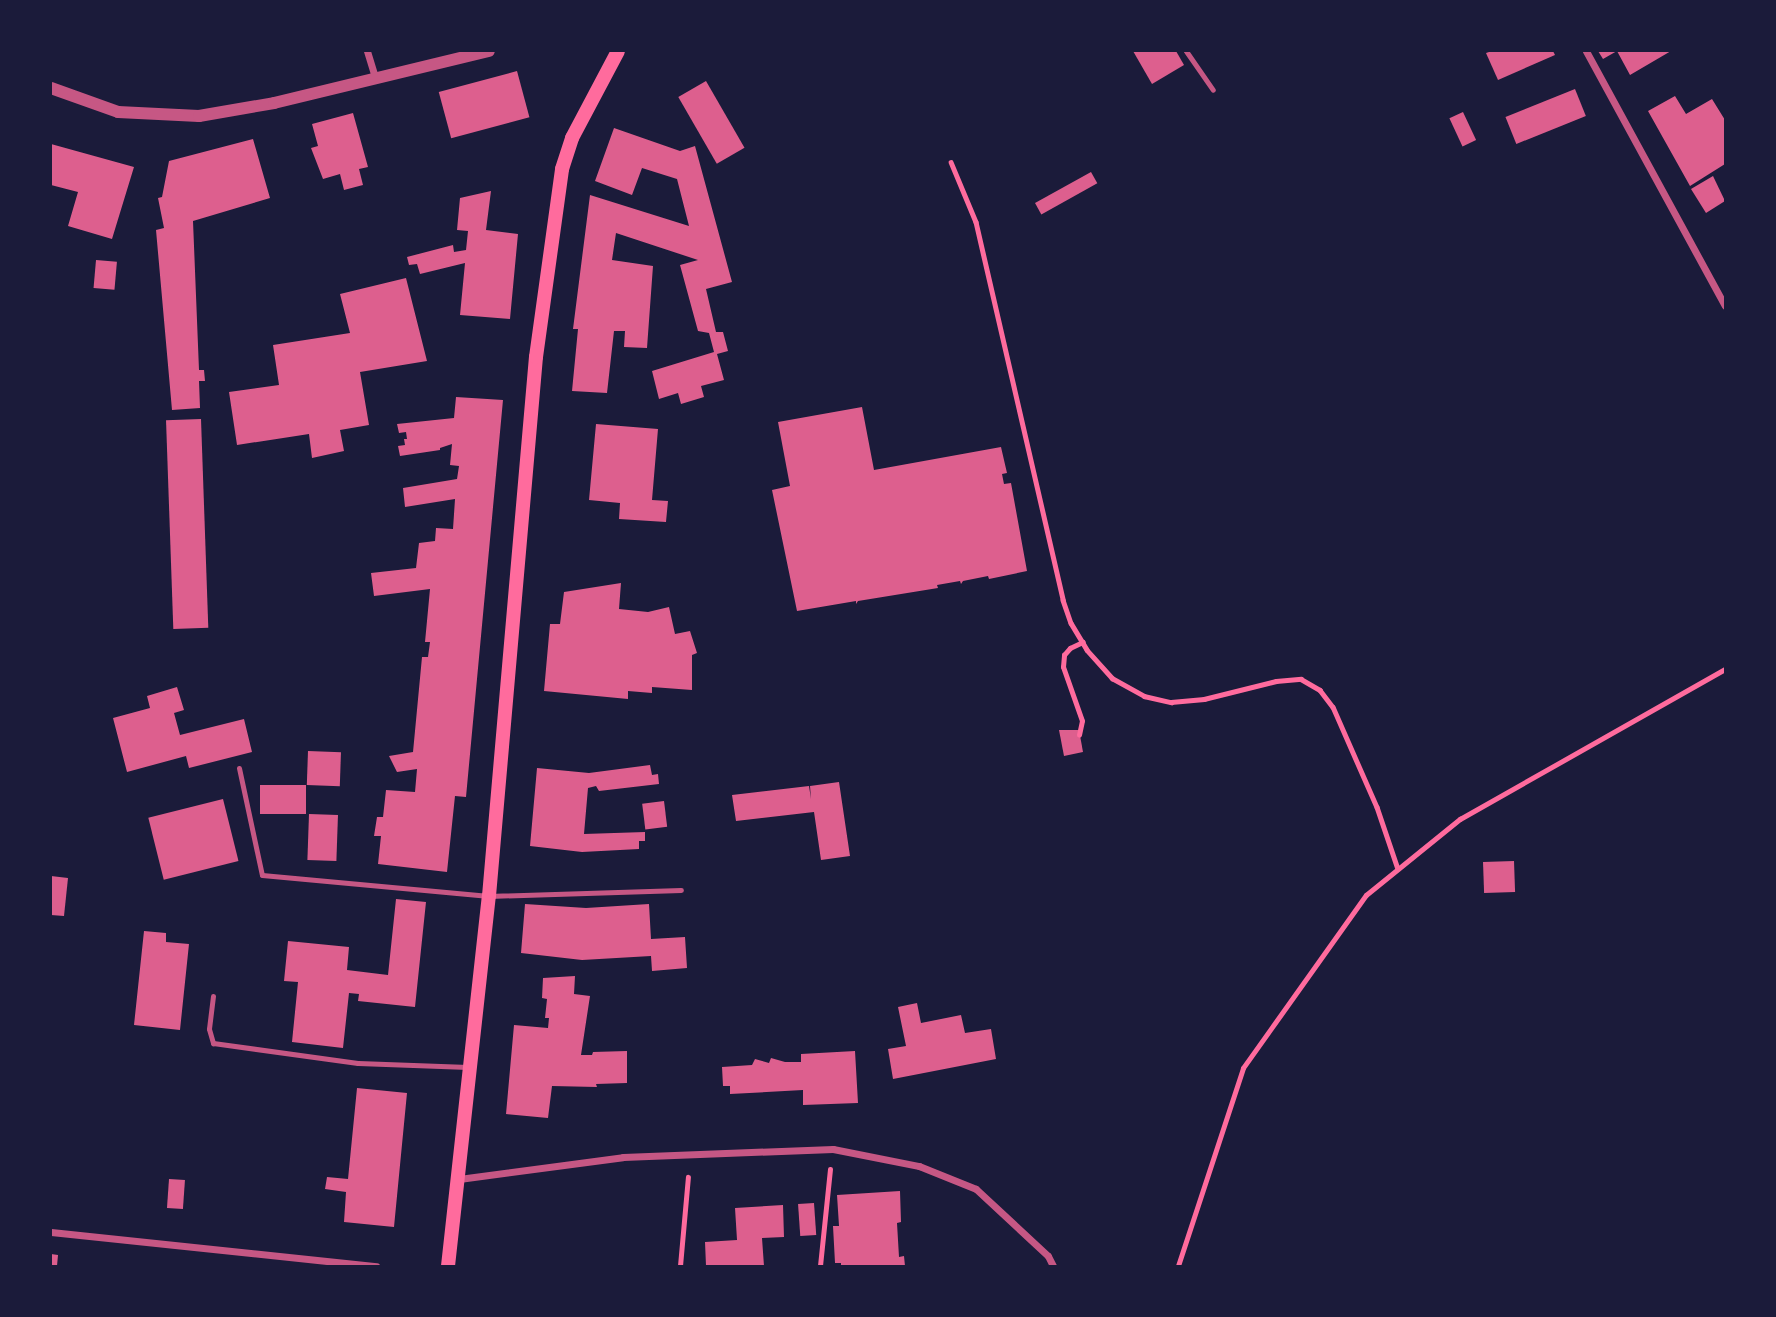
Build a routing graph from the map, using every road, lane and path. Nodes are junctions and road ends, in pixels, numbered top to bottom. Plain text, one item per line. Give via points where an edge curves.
1 (367, 51) edge
2 (489, 51) edge
3 (618, 51) edge
4 (1186, 51) edge
5 (1586, 51) edge
6 (375, 78) junction
7 (51, 88) edge
8 (1213, 90) dead end
9 (951, 162) dead end
10 (1725, 306) edge
11 (1083, 642) junction
12 (1725, 669) edge
13 (1079, 735) dead end
14 (239, 768) dead end
15 (1398, 869) junction
16 (681, 890) dead end
17 (489, 896) junction
18 (213, 996) dead end
19 (471, 1068) junction
20 (833, 1149) junction
21 (689, 1154) junction
22 (459, 1179) junction
23 (51, 1232) edge
24 (376, 1266) edge
25 (448, 1266) edge
26 (680, 1266) edge
27 (820, 1266) edge
28 (1053, 1266) edge
29 (1178, 1266) edge

1 - 6 street
2 - 6 street
3 - 17 main road via 572,138 562,169 536,357
4 - 8 lane
5 - 10 street
6 - 7 street via 199,117 118,111
9 - 11 path via 976,222 1049,551 1063,600
11 - 13 path via 1064,655 1063,667 1082,721
11 - 15 path via 1112,678 1144,696 1171,702 1204,699 1276,681 1301,679 1320,690 1333,707 1377,807
12 - 15 path via 1460,819
14 - 17 lane via 261,875
15 - 29 path via 1366,895 1243,1069
16 - 17 lane
17 - 19 main road
18 - 19 lane via 209,1029 213,1043 358,1063
19 - 22 main road
20 - 21 street
20 - 27 path
20 - 28 street via 919,1166 976,1189 1048,1256
21 - 22 street via 624,1157
21 - 26 path
22 - 25 main road
23 - 24 street

